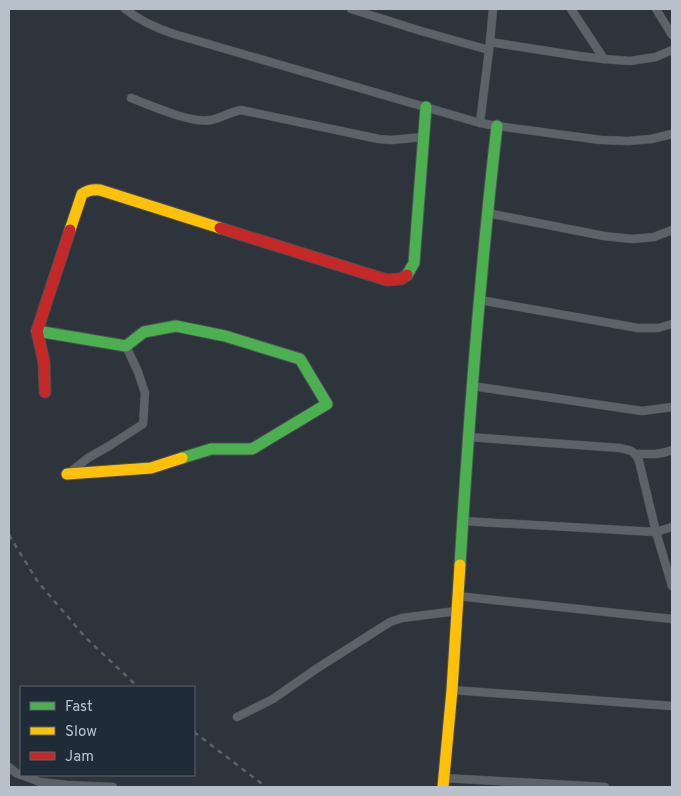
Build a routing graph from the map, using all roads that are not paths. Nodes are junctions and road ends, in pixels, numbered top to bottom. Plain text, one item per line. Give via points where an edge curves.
1 (351, 9) edge
2 (494, 9) edge
3 (571, 9) edge
4 (656, 9) edge
5 (129, 10) edge
6 (672, 35) edge
7 (490, 46) junction
8 (672, 50) edge
9 (604, 60) junction
10 (131, 98) dead end
11 (426, 107) junction
12 (480, 123) junction
13 (497, 126) junction
14 (672, 134) edge
15 (424, 138) junction
16 (487, 213) junction
17 (672, 230) edge
18 (480, 300) junction
19 (672, 324) edge
20 (38, 331) junction
21 (126, 346) junction
22 (472, 386) junction
23 (45, 392) dead end
24 (672, 407) edge
25 (468, 437) junction
26 (672, 450) edge
27 (636, 454) junction
28 (67, 474) joint
29 (462, 521) junction
30 (672, 527) edge
31 (656, 532) junction
32 (672, 586) edge
33 (457, 596) junction
34 (457, 611) junction
35 (672, 619) edge
36 (452, 690) junction
37 (672, 706) edge
38 (237, 717) dead end
39 (9, 767) edge
40 (20, 774) edge
41 (25, 776) edge
42 (443, 782) edge
43 (113, 787) edge
44 (604, 787) edge

1 - 7 street via 421,31
2 - 7 street
3 - 9 street
4 - 6 street
5 - 11 street via 142,21 174,34
7 - 9 street
7 - 12 street
8 - 9 street via 656,57 630,61
10 - 15 street via 199,121 241,110 379,139
11 - 12 street
11 - 15 street
12 - 13 street
13 - 14 street via 601,140 628,141
13 - 16 street
15 - 20 street via 414,264 407,276 387,280 92,189 82,194
16 - 17 street via 632,239 654,237
16 - 18 street
18 - 19 street via 638,328
18 - 22 street
20 - 21 street
20 - 23 street
21 - 28 street via 145,393 143,424
21 - 28 street via 144,332 176,326 225,336 300,359 327,404 252,448 211,449 151,468
22 - 24 street via 642,411
22 - 25 street
25 - 27 street via 620,448
25 - 29 street
26 - 27 street
27 - 31 street
29 - 31 street
29 - 33 street
30 - 31 street
31 - 32 street
33 - 34 street
33 - 35 street
34 - 36 street
34 - 38 street via 390,622 273,699
36 - 37 street
36 - 42 street
39 - 40 street
41 - 43 street via 40,782
42 - 44 street

